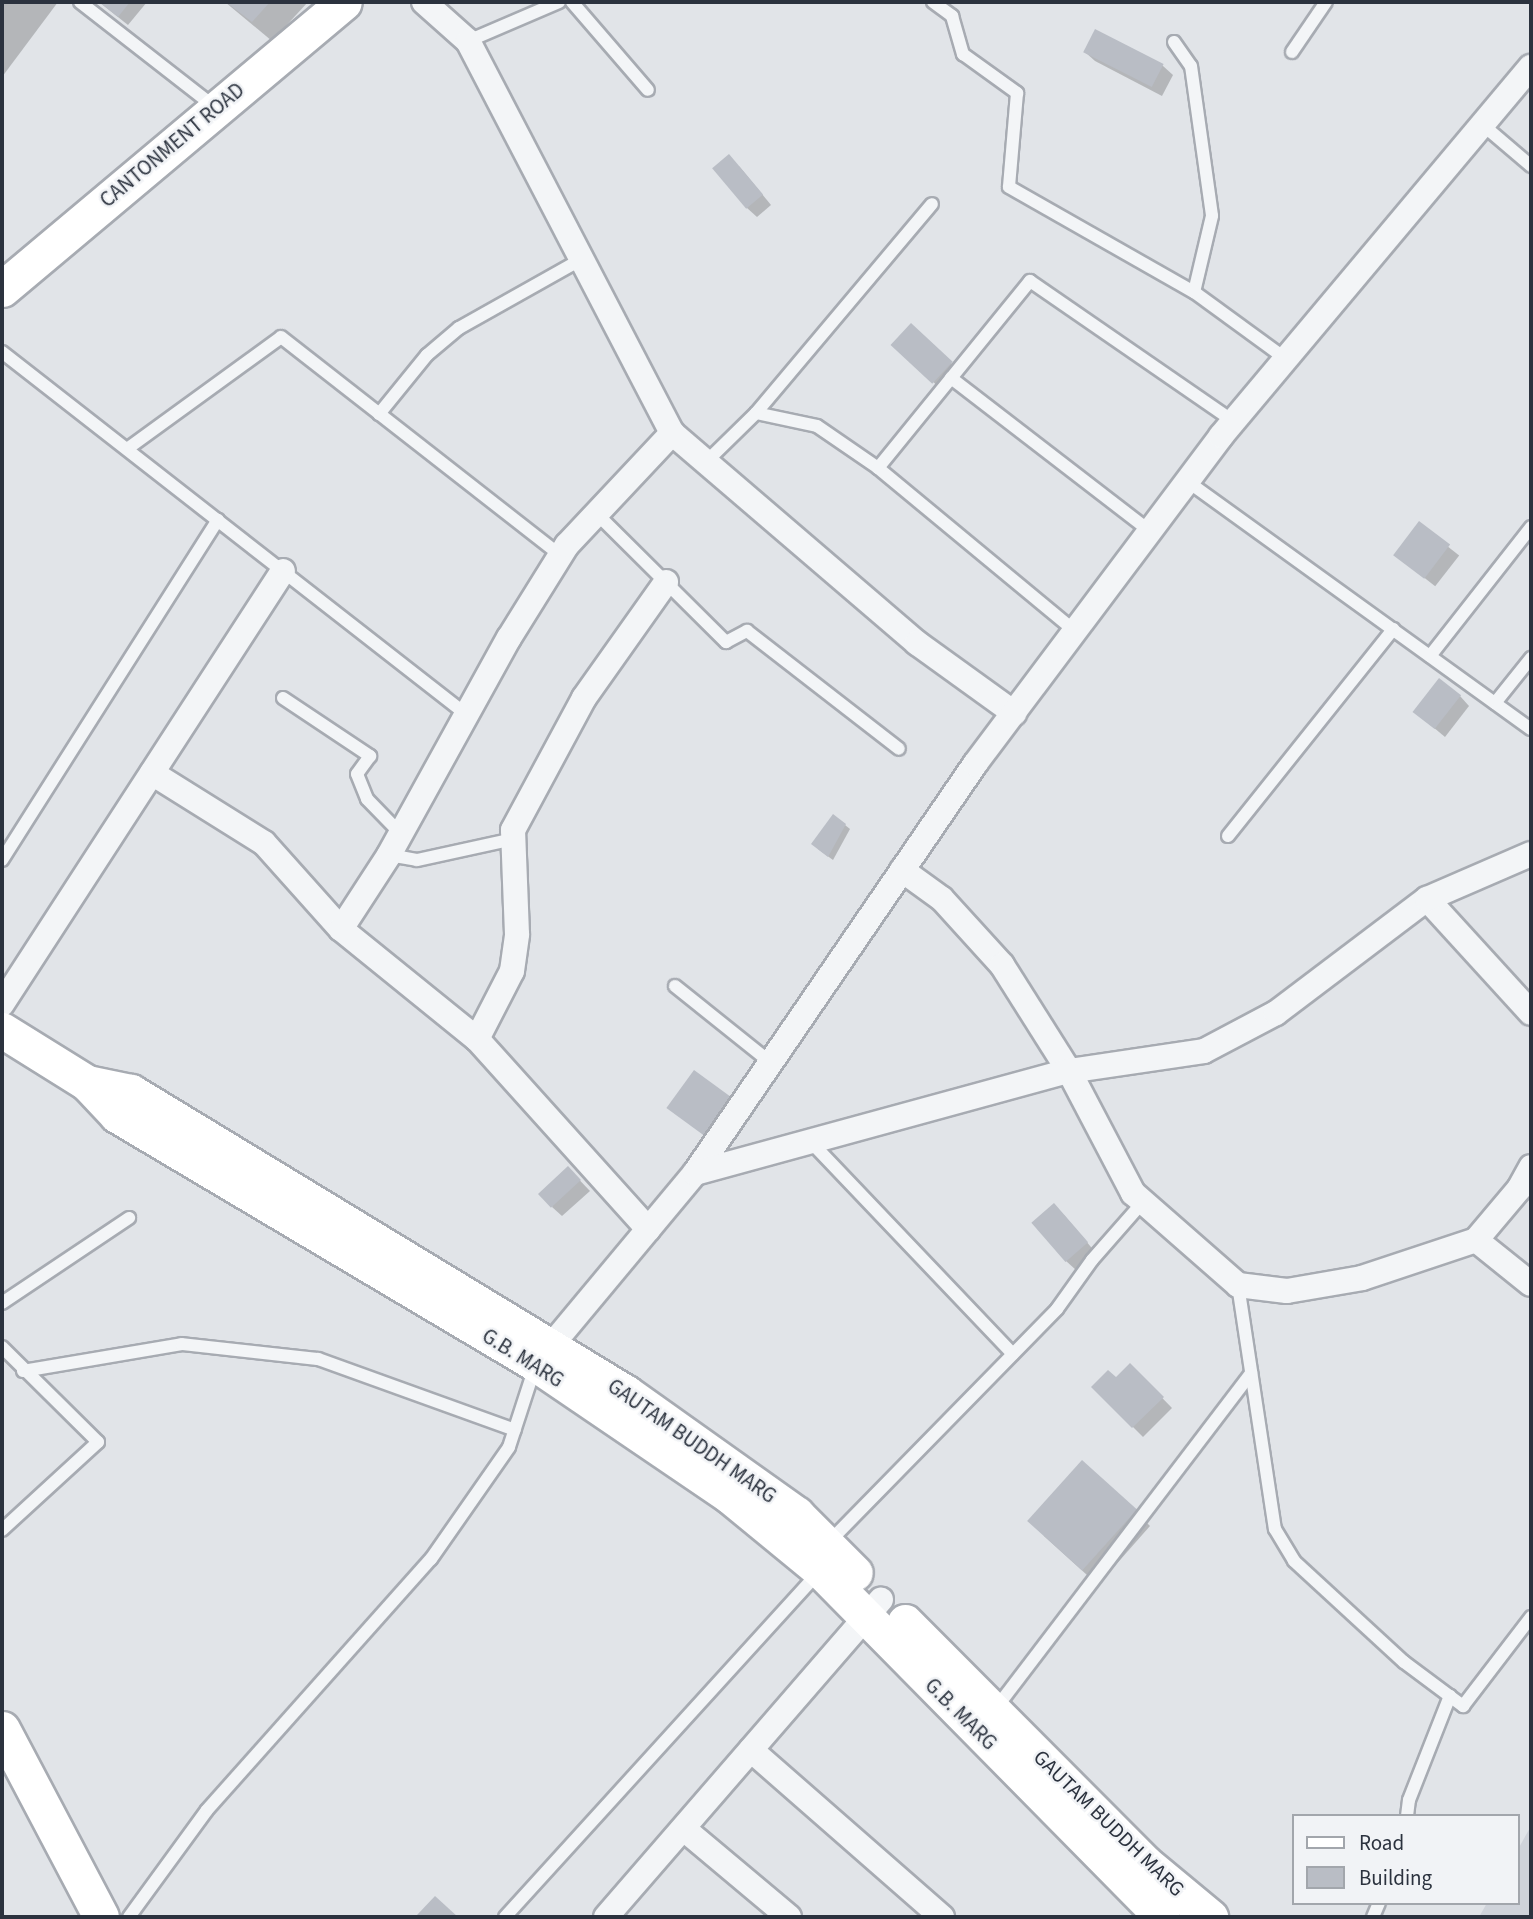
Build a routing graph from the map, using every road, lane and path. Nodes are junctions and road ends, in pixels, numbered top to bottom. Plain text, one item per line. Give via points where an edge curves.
1 (80, 2) edge
2 (344, 2) edge
3 (424, 2) edge
4 (559, 2) edge
5 (572, 2) edge
6 (933, 2) edge
7 (1326, 2) edge
8 (468, 41) junction
9 (1174, 43) dead end
10 (1292, 51) dead end
11 (1531, 67) edge
12 (648, 90) dead end
13 (216, 109) junction
14 (1483, 125) junction
15 (1531, 166) edge
16 (932, 204) dead end
17 (582, 259) junction
18 (2, 289) edge
19 (1194, 292) junction
20 (2, 352) edge
21 (1286, 359) junction
22 (951, 378) junction
23 (756, 413) junction
24 (379, 414) junction
25 (1233, 421) junction
26 (672, 433) junction
27 (127, 449) junction
28 (706, 462) junction
29 (878, 468) junction
30 (1187, 481) junction
31 (597, 513) junction
32 (218, 520) junction
33 (1531, 527) edge
34 (1150, 531) junction
35 (560, 555) junction
36 (282, 571) junction
37 (666, 582) junction
38 (1393, 629) junction
39 (1075, 631) junction
40 (1430, 656) junction
41 (1531, 658) edge
42 (283, 698) dead end
43 (1495, 703) junction
44 (1014, 713) junction
45 (467, 715) junction
46 (1531, 729) edge
47 (899, 749) dead end
48 (152, 773) junction
49 (1228, 836) dead end
50 (513, 839) junction
51 (395, 844) junction
52 (1531, 854) edge
53 (2, 860) edge
54 (902, 870) junction
55 (1427, 899) junction
56 (341, 929) junction
57 (675, 986) dead end
58 (2, 1004) edge
59 (1531, 1013) edge
60 (2, 1030) edge
61 (477, 1039) junction
62 (770, 1062) junction
63 (1069, 1071) junction
64 (810, 1141) junction
65 (1531, 1169) edge
66 (695, 1173) junction
67 (1143, 1202) junction
68 (129, 1218) dead end
69 (648, 1229) junction
70 (1476, 1240) junction
71 (1531, 1284) edge
72 (1238, 1285) junction
73 (2, 1303) edge
74 (2, 1347) edge
75 (1013, 1354) junction
76 (543, 1355) junction
77 (23, 1371) junction
78 (1251, 1373) junction
79 (514, 1430) junction
80 (2, 1530) edge
81 (823, 1557) junction
82 (873, 1608) junction
83 (1531, 1617) edge
84 (1450, 1696) junction
85 (993, 1711) junction
86 (2, 1729) edge
87 (751, 1750) junction
88 (1407, 1814) edge
89 (684, 1829) junction
90 (101, 1917) edge
91 (129, 1917) edge
92 (505, 1917) edge
93 (606, 1917) edge
94 (789, 1917) edge
95 (942, 1917) edge
96 (1162, 1917) edge
97 (1210, 1917) edge

1 - 13 lane
2 - 13 street, CANTONMENT ROAD
3 - 8 street
4 - 8 lane
5 - 12 lane
6 - 19 lane via 952,16 963,54 1017,93 1009,187
7 - 10 lane
8 - 17 street
9 - 19 lane via 1191,66 1212,216
11 - 14 street
13 - 18 street, CANTONMENT ROAD
14 - 15 lane
14 - 21 street
16 - 23 lane
17 - 24 lane via 458,328 427,355
17 - 26 street
19 - 21 lane
20 - 27 lane
21 - 25 street
22 - 25 lane via 1030,281
22 - 29 lane
22 - 34 lane
23 - 28 lane
23 - 29 lane via 817,426
24 - 27 lane via 281,337
24 - 35 lane
25 - 30 street
26 - 28 street
26 - 31 street
27 - 32 lane
28 - 44 street via 917,643
29 - 39 lane
30 - 34 street
30 - 38 lane
31 - 35 street
31 - 37 lane
32 - 36 lane
32 - 53 lane
33 - 40 lane
34 - 39 street
35 - 45 street
36 - 45 lane
36 - 48 street
37 - 47 lane via 726,642 747,631
37 - 50 street via 584,698 523,807
38 - 40 lane
38 - 49 lane
39 - 44 street
40 - 43 lane
41 - 43 lane
42 - 51 lane via 370,757 357,774
43 - 46 lane
44 - 54 street
45 - 51 street
48 - 56 street via 264,843
48 - 58 street
50 - 51 lane via 417,860
50 - 61 street via 517,934 512,971
51 - 56 street
52 - 55 street
54 - 62 street
54 - 63 street via 942,899 1002,965
55 - 59 street
55 - 63 street via 1276,1013 1203,1051
56 - 61 street
57 - 62 lane
60 - 76 street, G.B. MARG via 87,1083 117,1115
61 - 69 street
62 - 66 street
63 - 64 street
63 - 67 street via 1133,1193
64 - 66 street
64 - 75 lane
65 - 70 street
66 - 69 street
67 - 72 street
67 - 75 lane via 1057,1309
68 - 73 lane
69 - 76 street
70 - 71 street
70 - 72 street via 1362,1278 1287,1291
72 - 78 lane
74 - 77 lane
75 - 81 lane
76 - 79 lane
76 - 81 street, G.B. MARG via 730,1496
77 - 79 lane via 182,1344 318,1359
77 - 80 lane via 98,1442
78 - 84 lane via 1275,1529 1294,1561 1404,1662
78 - 85 lane
79 - 91 lane via 509,1447 431,1559 207,1810
81 - 82 street, G.B. MARG
81 - 92 lane
82 - 85 street, GAUTAM BUDDH MARG
82 - 87 street
82 - 96 street, G.B. MARG
83 - 84 lane via 1463,1706
84 - 88 lane
85 - 97 street, GAUTAM BUDDH MARG via 1145,1863
86 - 90 street
87 - 89 street
87 - 95 street
89 - 93 street
89 - 94 street

